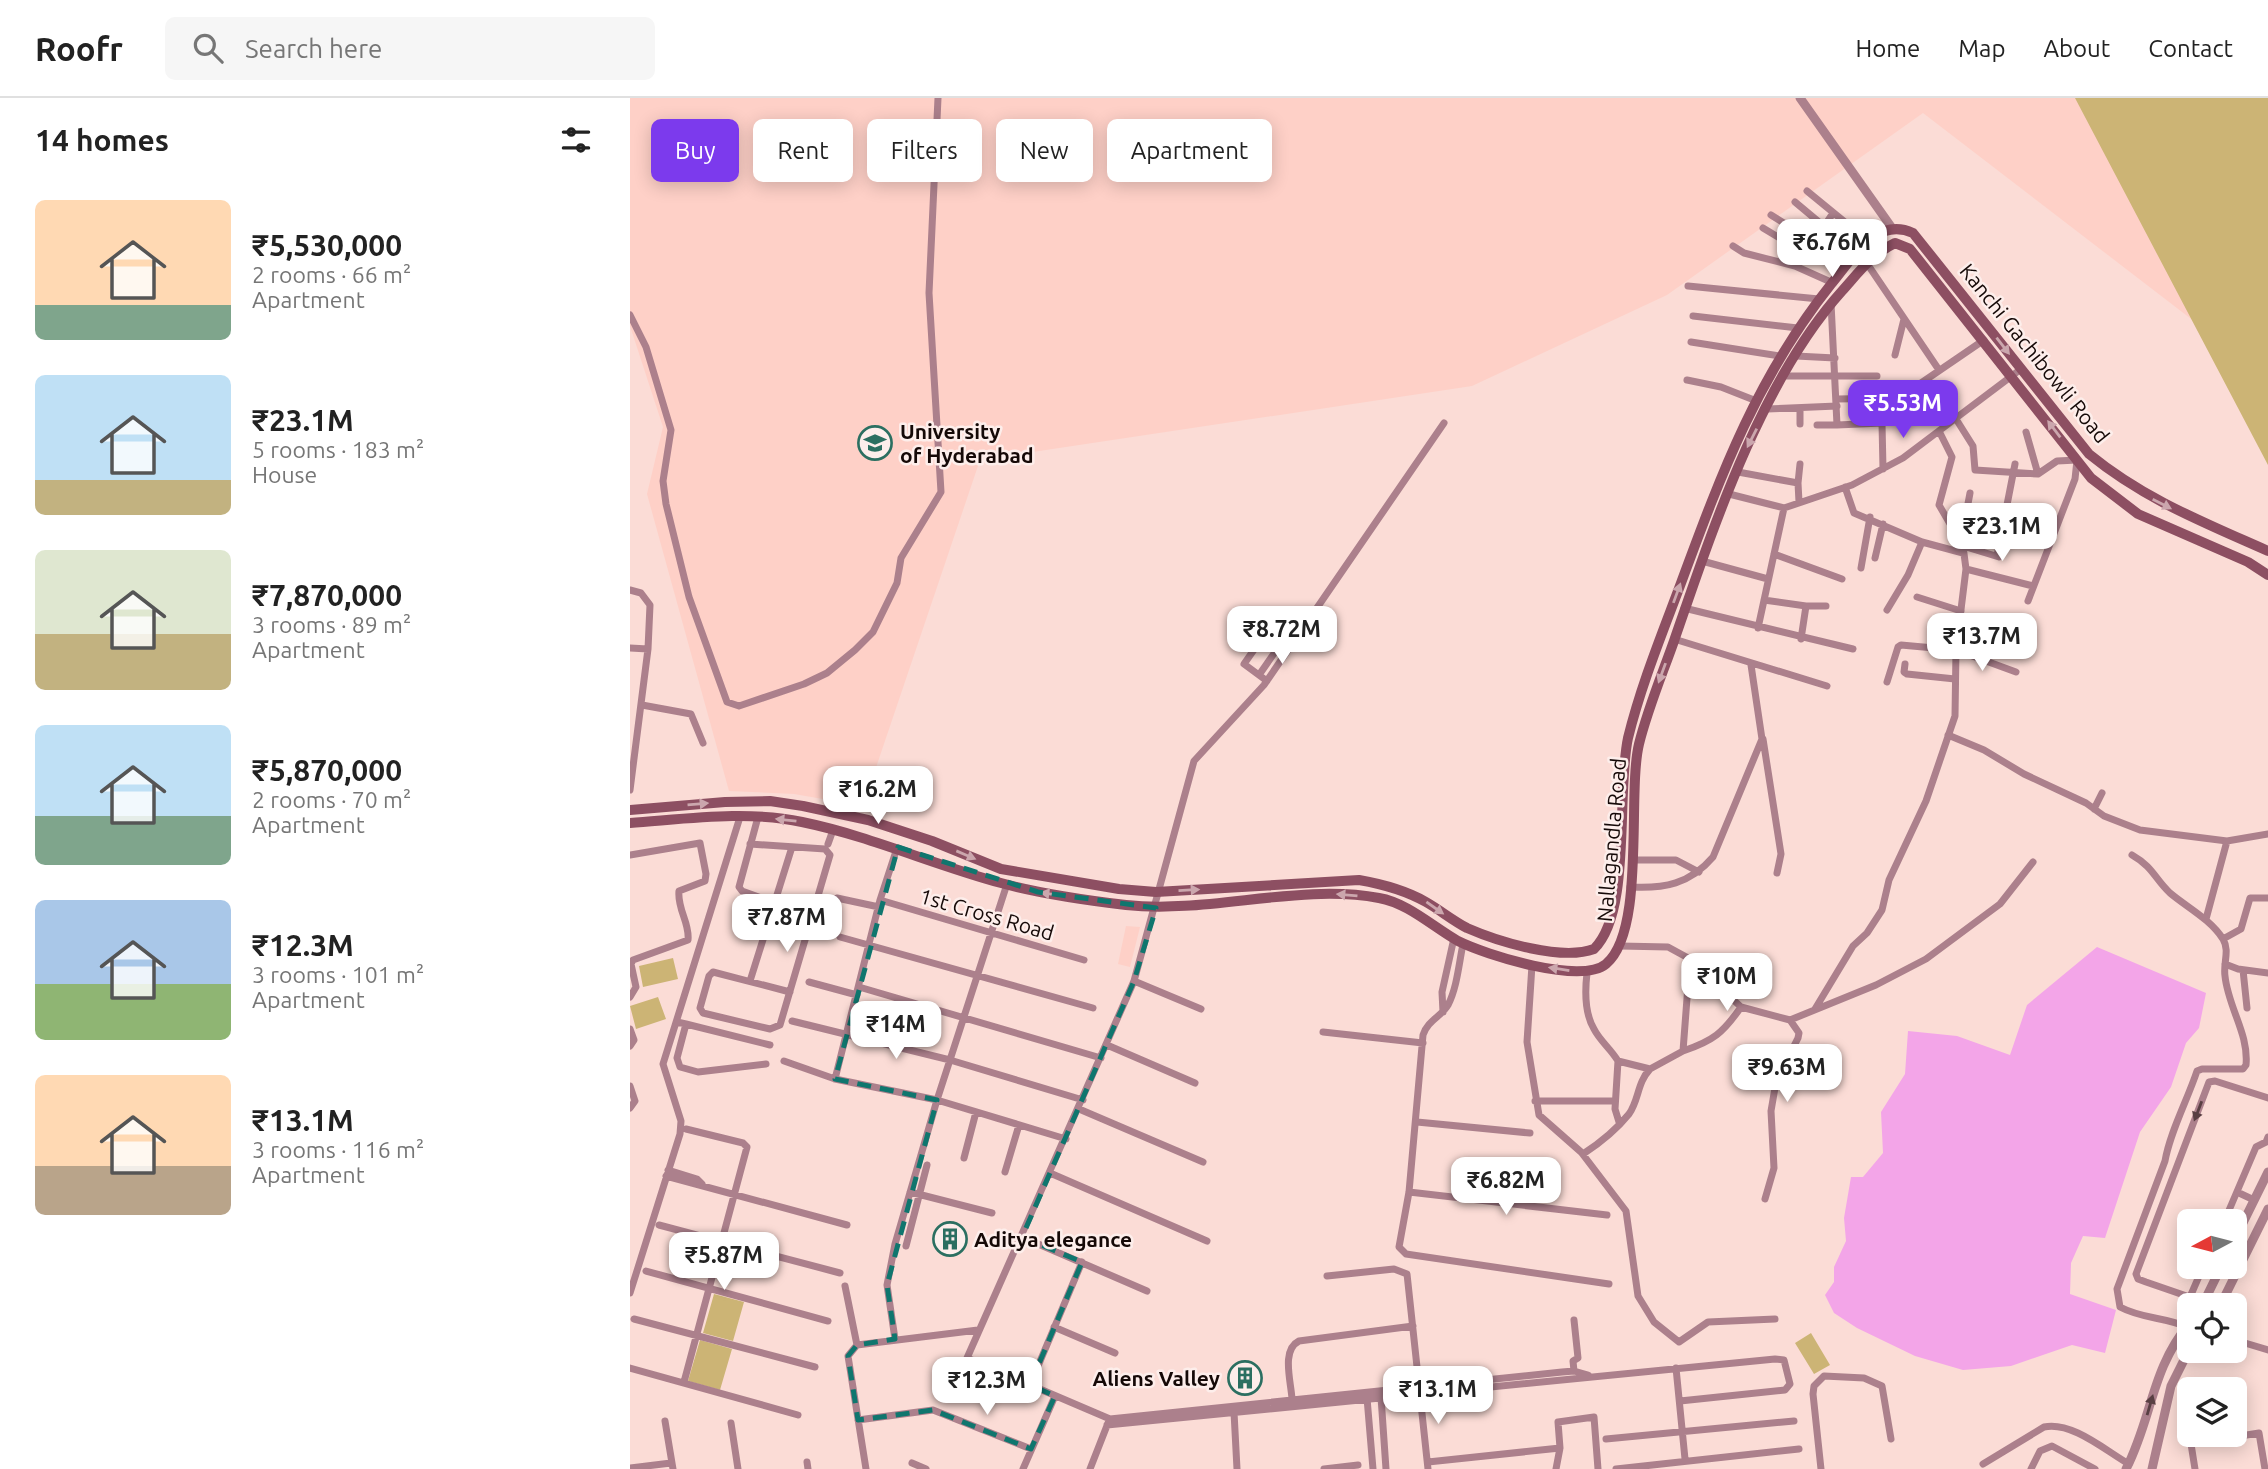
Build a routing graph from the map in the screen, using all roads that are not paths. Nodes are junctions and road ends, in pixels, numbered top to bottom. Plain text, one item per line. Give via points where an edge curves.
1 (938, 98) edge
2 (1800, 98) edge
3 (1807, 191) dead end
4 (1795, 202) dead end
5 (1833, 213) junction
6 (1771, 215) dead end
7 (1823, 227) junction
8 (1763, 228) dead end
9 (1892, 228) junction
10 (1868, 241) junction
11 (1814, 242) junction
12 (1898, 243) joint
13 (1732, 246) dead end
14 (1856, 253) junction
15 (1866, 262) junction
16 (1833, 283) junction
17 (1688, 286) dead end
18 (1819, 299) junction
19 (1831, 303) junction
20 (630, 314) edge
21 (1693, 316) dead end
22 (1904, 319) junction
23 (1798, 328) junction
24 (1984, 340) junction
25 (1691, 342) dead end
26 (1895, 355) dead end
27 (1780, 356) junction
28 (1796, 356) junction
29 (1835, 358) junction
30 (1939, 370) junction
31 (2017, 372) junction
32 (1784, 376) junction
33 (1836, 376) junction
34 (1877, 376) dead end
35 (1687, 380) dead end
36 (1899, 398) junction
37 (1754, 400) junction
38 (1837, 403) junction
39 (1767, 409) junction
40 (1800, 409) junction
41 (1956, 418) junction
42 (1444, 423) dead end
43 (1882, 423) junction
44 (1800, 424) dead end
45 (1817, 425) dead end
46 (1837, 425) junction
47 (1939, 431) junction
48 (2026, 432) dead end
49 (2077, 460) junction
50 (1800, 464) dead end
51 (2015, 468) junction
52 (1883, 469) junction
53 (1738, 471) junction
54 (2038, 474) junction
55 (1798, 483) junction
56 (1845, 487) junction
57 (1970, 492) dead end
58 (1729, 494) junction
59 (1799, 502) junction
60 (1784, 508) junction
61 (1870, 517) junction
62 (1883, 524) junction
63 (1922, 542) junction
64 (1962, 547) junction
65 (2268, 551) edge
66 (1774, 554) junction
67 (1875, 558) dead end
68 (1702, 561) junction
69 (2248, 562) junction
70 (1861, 568) dead end
71 (1966, 569) junction
72 (2268, 570) edge
73 (2268, 575) edge
74 (1768, 579) junction
75 (1842, 579) dead end
76 (2033, 586) junction
77 (630, 590) edge
78 (1917, 597) dead end
79 (1764, 600) junction
80 (2028, 601) dead end
81 (1806, 606) junction
82 (1826, 606) dead end
83 (1684, 608) junction
84 (1888, 610) dead end
85 (1961, 611) junction
86 (1758, 628) junction
87 (1958, 634) junction
88 (1674, 639) junction
89 (1801, 639) junction
90 (1282, 642) junction
91 (1290, 647) junction
92 (630, 648) edge
93 (648, 649) junction
94 (1853, 649) dead end
95 (1956, 650) junction
96 (2022, 653) dead end
97 (1268, 661) junction
98 (1905, 664) dead end
99 (1751, 665) junction
100 (1277, 667) junction
101 (2015, 672) dead end
102 (1259, 675) junction
103 (1955, 679) junction
104 (1267, 681) junction
105 (1887, 681) dead end
106 (1827, 686) dead end
107 (642, 705) junction
108 (1948, 735) junction
109 (1762, 738) junction
110 (703, 743) dead end
111 (632, 767) edge
112 (1622, 774) junction
113 (1634, 776) junction
114 (630, 790) edge
115 (2102, 793) dead end
116 (2094, 809) junction
117 (630, 810) edge
118 (740, 817) junction
119 (758, 817) junction
120 (630, 823) edge
121 (833, 830) junction
122 (2268, 834) edge
123 (2227, 841) junction
124 (750, 844) junction
125 (828, 844) dead end
126 (793, 847) junction
127 (898, 847) junction
128 (630, 855) edge
129 (2133, 855) dead end
130 (1633, 860) junction
131 (2032, 862) dead end
132 (1699, 872) junction
133 (1777, 873) dead end
134 (1007, 884) junction
135 (1630, 887) junction
136 (1156, 892) junction
137 (837, 898) dead end
138 (2268, 898) edge
139 (880, 904) junction
140 (774, 905) junction
141 (1156, 908) junction
142 (811, 919) junction
143 (2206, 919) junction
144 (993, 934) junction
145 (840, 937) dead end
146 (2223, 939) junction
147 (1459, 941) junction
148 (869, 946) junction
149 (1620, 946) junction
150 (1690, 959) junction
151 (631, 960) edge
152 (1084, 960) dead end
153 (2225, 964) junction
154 (1532, 965) junction
155 (2243, 970) junction
156 (1587, 973) junction
157 (2268, 973) edge
158 (979, 976) junction
159 (750, 981) junction
160 (1134, 981) junction
161 (810, 982) dead end
162 (858, 991) junction
163 (790, 992) junction
164 (630, 996) edge
165 (1741, 1007) junction
166 (1093, 1008) dead end
167 (1201, 1009) dead end
168 (1815, 1009) junction
169 (2247, 1009) dead end
170 (966, 1016) junction
171 (1790, 1020) junction
172 (792, 1021) dead end
173 (677, 1022) junction
174 (686, 1024) junction
175 (630, 1030) edge
176 (1323, 1031) dead end
177 (847, 1035) junction
178 (1423, 1043) junction
179 (771, 1045) dead end
180 (1107, 1045) junction
181 (630, 1046) edge
182 (1682, 1051) junction
183 (1101, 1058) junction
184 (950, 1060) junction
185 (784, 1061) dead end
186 (1618, 1062) junction
187 (766, 1064) dead end
188 (1650, 1069) junction
189 (835, 1079) junction
190 (1195, 1083) dead end
191 (630, 1086) edge
192 (2268, 1098) edge
193 (937, 1100) junction
194 (1083, 1100) junction
195 (1535, 1101) junction
196 (1615, 1101) junction
197 (630, 1108) edge
198 (1079, 1109) junction
199 (976, 1112) junction
200 (1416, 1122) junction
201 (1619, 1122) junction
202 (1019, 1125) junction
203 (686, 1129) dead end
204 (1530, 1133) dead end
205 (2268, 1137) edge
206 (1066, 1139) junction
207 (1583, 1154) junction
208 (964, 1158) dead end
209 (1203, 1162) dead end
210 (927, 1165) dead end
211 (1005, 1172) dead end
212 (2268, 1172) edge
213 (667, 1173) junction
214 (1050, 1173) junction
215 (1409, 1192) junction
216 (2237, 1192) junction
217 (736, 1194) junction
218 (909, 1194) junction
219 (919, 1197) junction
220 (1765, 1199) dead end
221 (2254, 1200) junction
222 (2230, 1209) edge
223 (2268, 1209) edge
224 (992, 1213) dead end
225 (2247, 1214) edge
226 (1607, 1215) dead end
227 (659, 1225) dead end
228 (847, 1225) dead end
229 (1022, 1237) junction
230 (724, 1240) junction
231 (1207, 1241) dead end
232 (906, 1247) dead end
233 (2247, 1249) edge
234 (1082, 1262) junction
235 (646, 1271) dead end
236 (840, 1273) dead end
237 (1327, 1276) dead end
238 (1609, 1284) dead end
239 (845, 1286) dead end
240 (711, 1287) junction
241 (1147, 1291) dead end
242 (630, 1293) edge
243 (2179, 1293) edge
244 (634, 1319) dead end
245 (1775, 1319) dead end
246 (1574, 1320) dead end
247 (828, 1321) dead end
248 (2177, 1321) edge
249 (1413, 1326) junction
250 (1054, 1327) junction
251 (978, 1330) junction
252 (698, 1334) junction
253 (895, 1339) junction
254 (2177, 1339) edge
255 (2247, 1344) edge
256 (857, 1345) junction
257 (2268, 1350) edge
258 (1115, 1353) dead end
259 (1561, 1362) dead end
260 (2183, 1363) edge
261 (815, 1367) dead end
262 (630, 1368) edge
263 (1676, 1368) junction
264 (1574, 1371) junction
265 (1562, 1372) junction
266 (1588, 1375) junction
267 (684, 1382) junction
268 (1030, 1385) junction
269 (1420, 1389) junction
270 (1055, 1396) junction
271 (1381, 1396) junction
272 (1367, 1398) junction
273 (1292, 1399) junction
274 (1680, 1401) junction
275 (1234, 1412) junction
276 (798, 1415) dead end
277 (858, 1420) junction
278 (1122, 1420) junction
279 (665, 1421) dead end
280 (1794, 1421) dead end
281 (1109, 1422) junction
282 (731, 1423) dead end
283 (1682, 1432) junction
284 (1606, 1439) dead end
285 (1891, 1439) dead end
286 (1560, 1448) junction
287 (1031, 1449) junction
288 (1799, 1450) dead end
289 (1685, 1460) junction
290 (912, 1463) dead end
291 (1983, 1464) dead end
292 (1359, 1465) dead end
293 (672, 1466) edge
294 (1428, 1466) edge
295 (2128, 1467) edge
296 (630, 1468) edge
297 (738, 1469) edge
298 (866, 1469) edge
299 (926, 1469) edge
300 (1023, 1469) edge
301 (1090, 1469) edge
302 (1237, 1469) edge
303 (1324, 1469) edge
304 (1373, 1469) edge
305 (1386, 1469) edge
306 (1556, 1469) edge
307 (1598, 1469) edge
308 (1616, 1469) edge
309 (1821, 1469) edge
310 (2031, 1469) edge
311 (2095, 1469) edge
312 (2152, 1469) edge
313 (2195, 1469) edge
314 (2265, 1469) edge

1 - 20 street via 929,293 941,492 901,558 897,583 873,632 827,673 757,702 739,706 727,702 690,597 666,505 663,481 671,430 646,347
2 - 9 street
3 - 5 street
4 - 7 street
5 - 7 street
5 - 10 street
6 - 11 street
7 - 11 street
7 - 14 street
8 - 11 street via 1806,254
9 - 10 main road, Nallagandla Road
9 -> 31 main road, Kanchi Gachibowli Road via 1913,233
10 - 14 main road, Nallagandla Road
12 - 15 main road, Nallagandla Road
12 - 24 main road, Kanchi Gachibowli Road via 1910,249
13 - 16 street
14 - 16 main road, Nallagandla Road
15 - 19 main road, Nallagandla Road
15 - 22 street
16 - 18 main road, Nallagandla Road
17 - 18 street
18 - 23 main road, Nallagandla Road
19 - 28 main road, Nallagandla Road
19 - 29 street
21 - 23 street
22 - 26 street
22 - 30 street
23 - 27 main road, Nallagandla Road
24 - 30 street
24 - 31 main road, Kanchi Gachibowli Road
25 - 27 street
27 - 37 main road, Nallagandla Road
28 - 29 street
28 - 32 main road, Nallagandla Road
29 - 33 street
30 - 36 street
31 - 41 street
49 -> 31 main road, Kanchi Gachibowli Road
31 -> 65 main road, Kanchi Gachibowli Road via 2088,454 2120,479 2160,503
32 - 33 street
32 - 39 main road, Nallagandla Road
33 - 34 street
33 - 38 street
35 - 37 street
36 - 38 street
36 - 43 street via 1886,407
112 -> 37 main road, Nallagandla Road via 1642,690 1721,474
38 - 40 street
38 - 46 street
39 - 40 street
39 -> 53 main road, Nallagandla Road
40 - 44 street
41 - 47 street
41 - 51 street via 1973,446 1975,470
42 - 91 street
43 - 46 street
43 - 52 street
45 - 46 street
47 - 52 street
47 - 64 street via 1952,457 1939,505
48 - 54 street
49 - 54 street via 2057,461
49 - 69 main road, Kanchi Gachibowli Road via 2091,478 2138,514
49 - 76 street
50 - 55 street
51 - 54 street
51 - 64 street via 1998,556
52 - 56 street
53 - 55 street
53 - 58 main road, Nallagandla Road
55 - 59 street
56 - 59 street
56 - 61 street via 1851,510
57 - 64 street
58 - 60 street
58 - 68 main road, Nallagandla Road
59 - 60 street
60 - 66 street
61 - 62 street
61 - 70 street
62 - 63 street
62 - 67 street
63 - 64 street
63 - 84 street
64 - 71 street
66 - 74 street
66 - 75 street
68 - 74 street
68 - 83 main road, Nallagandla Road
69 - 72 main road
69 - 73 main road, Kanchi Gachibowli Road
71 - 76 street
71 - 85 street
74 - 79 street
76 - 80 street
77 - 93 street via 641,593 650,605
78 - 85 street
79 - 81 street
79 - 86 street
81 - 82 street
81 - 89 street
83 - 86 street
83 - 88 main road, Nallagandla Road
85 - 87 street
86 - 89 street
87 - 95 street
87 - 96 street
88 - 99 street
88 -> 113 main road, Nallagandla Road via 1638,748
89 - 94 street
90 - 91 street
90 - 97 street
90 - 102 street via 1265,634 1244,664
91 - 100 street
92 - 93 street
93 - 107 street
95 - 101 street
95 - 103 street
95 - 105 street via 1899,646
97 - 100 street
97 - 102 street
98 - 103 street via 1907,674
99 - 106 street
99 - 109 street
100 - 104 street
102 - 104 street
103 - 108 street via 1957,705
104 - 136 street via 1194,761
107 - 110 street via 691,714
107 - 111 street
108 - 116 street
108 - 168 street via 1926,801 1889,880 1882,910 1832,977
109 - 132 street via 1723,836
109 - 133 street via 1781,854
111 - 114 street
112 - 113 main road
136 -> 112 main road, Nallagandla Road via 1359,880 1384,884 1474,930 1531,948 1582,953 1601,942 1617,900
113 - 130 main road, Nallagandla Road
115 - 116 street
116 - 123 street via 2140,830
117 -> 136 main road, Nallagandla Road via 725,802 792,805 867,820 1001,869
118 - 119 main road
118 - 120 main road
118 - 173 street
121 -> 119 main road
119 - 124 street
121 - 125 street
121 - 127 main road
122 - 123 street
123 - 143 street
124 - 126 street
124 - 140 street via 739,887
126 - 140 street
126 - 142 street via 825,849 830,855
127 - 134 main road
127 - 139 street
128 - 151 street via 700,843 706,874 705,881 679,891 688,940
129 - 143 street via 2151,867 2168,891
130 - 132 street via 1676,860
130 - 135 main road, Nallagandla Road
131 - 168 street via 2000,904 1926,959
132 - 135 street via 1662,889
141 -> 134 main road
134 - 144 street
135 - 149 main road, Nallagandla Road
136 - 141 street
137 - 139 street, 1st Cross Road
138 - 146 street via 2250,898 2241,929
139 - 144 street, 1st Cross Road
139 - 148 street
140 - 142 street
140 - 159 street
147 -> 141 main road via 1400,904 1381,898 1335,894
141 - 160 street
142 - 163 street
143 - 146 street
144 - 152 street, 1st Cross Road
144 - 158 street
145 - 148 street
146 - 153 street
147 - 154 main road
147 - 178 street via 1450,1001 1429,1021
148 - 158 street
148 - 162 street
149 - 150 street via 1668,947
149 - 156 main road, Nallagandla Road via 1605,965
150 - 165 street
150 - 182 street
151 - 164 street via 636,988
153 - 155 street
153 - 248 street via 2246,1065 2236,1070 2197,1071 2168,1139 2165,1161 2117,1289 2118,1304 2126,1310
156 -> 154 main road
154 - 195 street via 1524,1042
155 - 157 street
155 - 169 street
156 - 186 street via 1587,1005 1594,1030
158 - 166 street
158 - 170 street
159 - 163 street
159 - 163 street via 711,972 701,1011 776,1030
160 - 167 street
160 - 180 street
161 - 162 street
162 - 170 street
162 - 177 street
165 - 171 street
165 - 182 street via 1724,1031
168 - 171 street
170 - 183 street
170 - 184 street
171 - 220 street via 1798,1038 1776,1082 1771,1111 1774,1168
172 - 177 street
173 - 174 street
173 - 213 street via 663,1064 681,1121
174 - 179 street
174 - 187 street via 677,1058 680,1067 698,1072
175 - 181 street via 634,1040
176 - 178 street
177 - 184 street
177 - 189 street
178 - 200 street
180 - 183 street
180 - 190 street
182 - 188 street
183 - 194 street
184 - 193 street
184 - 194 street
185 - 189 street
186 - 188 street
186 - 196 street
188 - 201 street via 1640,1081 1630,1113
189 - 193 street
191 - 197 street via 635,1101
192 -> 243 street via 2209,1082 2136,1277
193 - 199 street
193 - 218 street
194 - 198 street
195 - 196 street
195 - 207 street via 1541,1120
196 - 201 street
198 - 206 street
198 - 209 street
199 - 202 street
199 - 208 street
200 - 204 street
200 - 215 street
201 - 207 street via 1603,1141
202 - 206 street
202 - 211 street
203 - 217 street via 746,1144
205 - 216 street via 2256,1147
206 - 214 street
207 - 245 street via 1629,1214 1638,1296 1654,1322 1679,1342 1708,1322
210 - 219 street
212 - 221 street
213 - 217 street
213 - 242 street
214 - 229 street
214 - 231 street
215 - 226 street
215 - 238 street via 1399,1247 1406,1254
216 - 221 street
216 - 222 street
217 - 228 street
217 - 230 street
218 - 219 street
218 - 253 street via 887,1285
219 - 224 street
219 - 232 street
221 - 225 street
223 - 233 street
227 - 230 street
229 - 234 street
229 - 251 street
230 - 236 street
230 - 240 street
234 - 241 street
234 - 250 street
235 - 240 street
237 - 249 street via 1403,1270 1409,1281
239 - 256 street
240 - 247 street
240 - 252 street
244 - 252 street
246 - 264 street via 1578,1358 1573,1361
249 - 269 street
249 - 273 street via 1292,1345
250 - 258 street
250 - 268 street
251 - 253 street
251 - 268 street via 967,1358
252 - 261 street
252 - 267 street
253 - 256 street
295 -> 254 street via 2156,1383
255 - 257 street
256 - 277 street via 848,1356
259 - 265 street
260 - 312 street via 2171,1387
262 - 267 street
263 - 266 street
263 - 274 street
263 - 274 street via 1781,1359 1790,1384 1785,1390
264 - 265 street
264 - 266 street
265 - 269 street
266 - 269 street
267 - 276 street
268 - 270 street
269 - 271 street
269 - 273 street
269 - 294 street
270 - 281 street
270 - 287 street
271 - 272 street
271 - 305 street
272 - 275 street
272 - 304 street
273 - 278 street
274 - 283 street
275 - 278 street
275 - 302 street
277 - 287 street via 933,1410
277 - 298 street
278 - 281 street
279 - 293 street
280 - 283 street
281 - 301 street
282 - 297 street
283 - 284 street
283 - 289 street
285 - 309 street via 1882,1386 1864,1378 1824,1376 1814,1385 1813,1394
286 - 294 street
286 - 306 street
286 - 307 street via 1558,1422 1594,1417
287 - 300 street
288 - 289 street
289 - 308 street
290 - 299 street
291 - 295 street via 2055,1425
292 - 303 street
293 - 296 street
310 - 311 street via 2040,1451 2052,1446
313 - 314 street via 2191,1444 2259,1433

